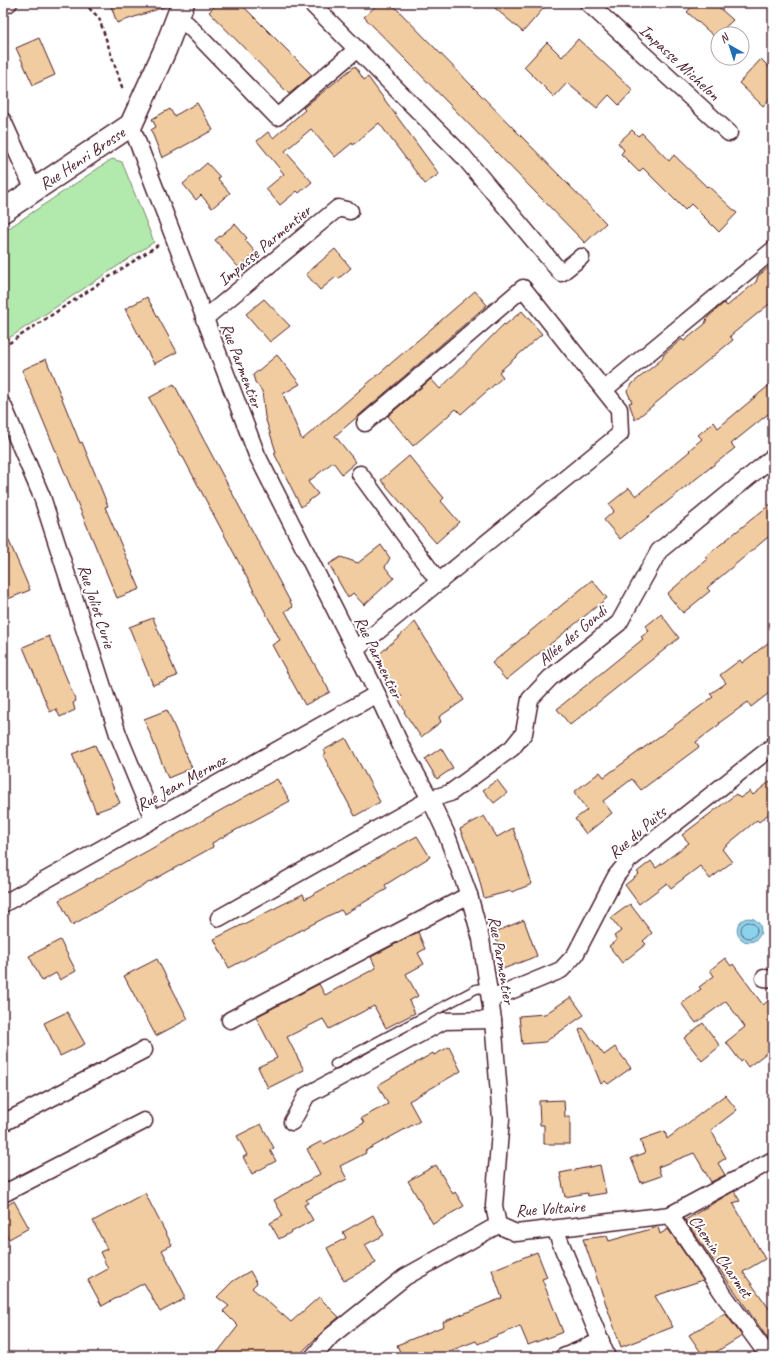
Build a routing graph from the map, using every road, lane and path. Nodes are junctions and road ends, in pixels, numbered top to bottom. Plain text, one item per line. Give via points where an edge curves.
1 (9, 3) edge
2 (84, 3) edge
3 (310, 3) edge
4 (588, 3) edge
5 (3, 6) edge
6 (180, 11) edge
7 (356, 50) junction
8 (123, 90) dead end
9 (3, 121) edge
10 (131, 125) junction
11 (729, 133) dead end
12 (34, 190) junction
13 (3, 211) edge
14 (350, 211) dead end
15 (172, 235) junction
16 (773, 250) edge
17 (581, 257) dead end
18 (204, 319) junction
19 (3, 347) edge
20 (605, 389) junction
21 (3, 405) edge
22 (365, 423) dead end
23 (773, 457) edge
24 (360, 474) dead end
25 (439, 582) junction
26 (355, 650) junction
27 (377, 694) junction
28 (773, 746) edge
29 (430, 800) junction
30 (153, 818) junction
31 (469, 895) junction
32 (3, 904) edge
33 (219, 918) dead end
34 (490, 993) junction
35 (230, 1020) dead end
36 (493, 1020) junction
37 (144, 1050) dead end
38 (335, 1064) dead end
39 (144, 1120) dead end
40 (292, 1122) dead end
41 (3, 1124) edge
42 (773, 1160) edge
43 (3, 1194) edge
44 (670, 1215) junction
45 (498, 1225) junction
46 (555, 1229) junction
47 (601, 1341) junction
48 (313, 1357) edge
49 (563, 1357) edge
50 (607, 1357) edge
51 (770, 1357) edge

1 - 5 street
2 - 8 path via 99,18
3 - 7 street
4 - 11 street, Impasse Michelon
6 - 7 street via 187,24 277,117
6 - 10 street, Rue Henri Brosse
7 - 17 street via 463,156 561,273
9 - 12 street
10 - 12 street, Rue Henri Brosse
10 - 15 street, Rue Parmentier
12 - 13 street, Rue Henri Brosse
14 - 18 street, Impasse Parmentier via 338,208
15 - 18 street, Rue Parmentier
15 - 19 path
16 - 20 street
18 - 26 street, Rue Parmentier via 257,455
20 - 22 street via 523,288
20 - 25 street via 619,409 620,434
21 - 30 street, Rue Joliot Curie via 42,498 118,734
23 - 29 street, Allée des Gondi via 659,551 619,622 550,678 530,699 524,733 512,748 450,792
24 - 25 street
25 - 26 street
26 - 27 street, Rue Parmentier
27 - 29 street, Rue Parmentier
27 - 30 street, Rue Jean Mermoz
28 - 34 street, Rue du Puits via 630,860 616,876 574,955 561,970
29 - 31 street, Rue Parmentier via 446,833
29 - 33 street, Allée des Gondi
30 - 32 street, Rue Jean Mermoz
31 - 34 street, Rue Parmentier via 481,939
31 - 35 street
34 - 36 street, Rue Parmentier
34 - 38 lane via 476,989
36 - 40 street via 444,1021 308,1095
36 - 45 street, Rue Parmentier via 501,1120 494,1206
37 - 41 street
39 - 43 street
42 - 44 street, Rue Voltaire
44 - 46 street, Rue Voltaire
44 - 51 street, Chemin Charmet via 726,1298
45 - 46 street, Rue Voltaire via 516,1233
45 - 48 street, Rue Voltaire via 405,1277 330,1336
46 - 47 street
47 - 49 street
47 - 50 street

